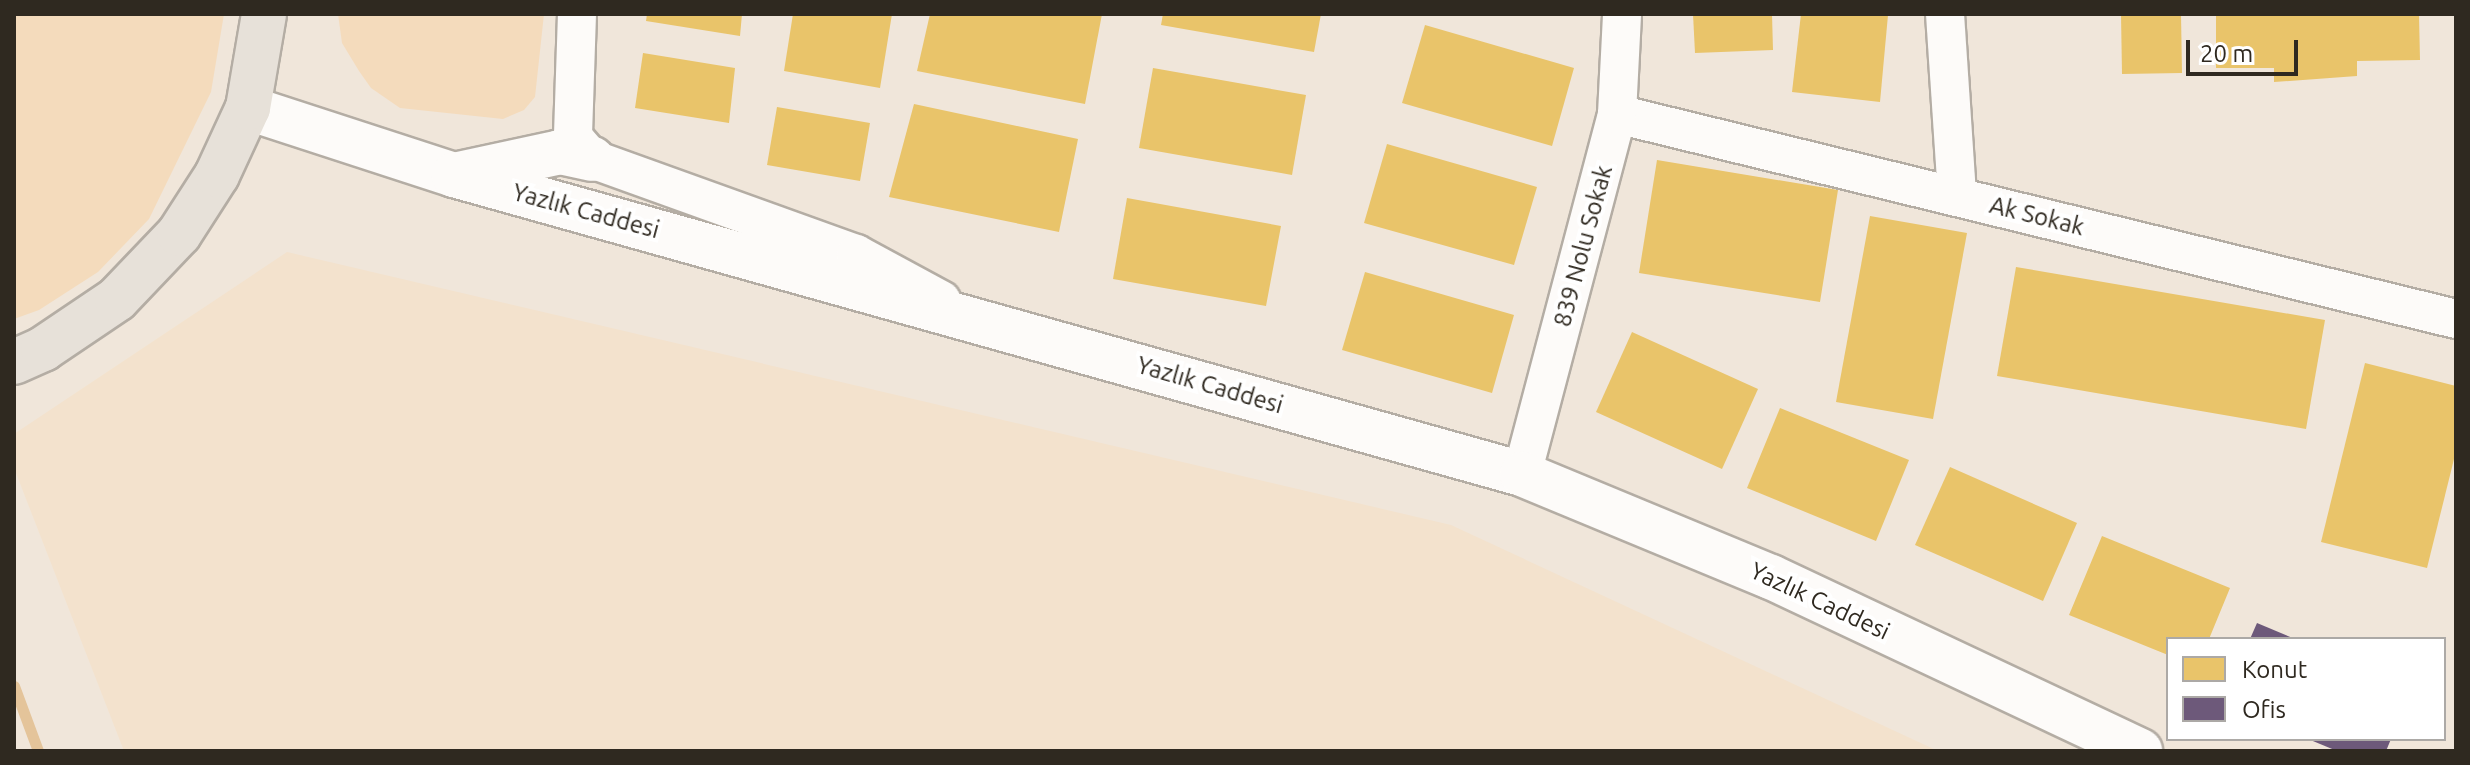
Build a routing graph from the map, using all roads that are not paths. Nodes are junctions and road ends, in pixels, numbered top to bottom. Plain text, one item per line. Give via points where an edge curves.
1 (264, 14) edge
2 (577, 14) edge
3 (1622, 14) edge
4 (1945, 14) edge
5 (248, 108) junction
6 (1617, 114) junction
7 (592, 159) junction
8 (454, 175) junction
9 (1957, 197) junction
10 (972, 317) junction
11 (2456, 319) edge
12 (14, 362) edge
13 (1522, 474) junction
14 (2140, 751) edge

1 - 5 main road
2 - 7 street via 573,137
3 - 6 street, 839 Nolu Sokak
4 - 9 street
5 - 8 main road, Yazlık Caddesi
5 - 12 main road via 217,175 179,234 117,299 43,349
6 - 9 street, Ak Sokak
6 - 13 street, 839 Nolu Sokak
7 - 8 main road via 560,152
7 - 10 street via 856,254
8 - 10 main road, Yazlık Caddesi
9 - 11 street, Ak Sokak
10 - 13 main road, Yazlık Caddesi
13 - 14 main road, Yazlık Caddesi via 1771,577

